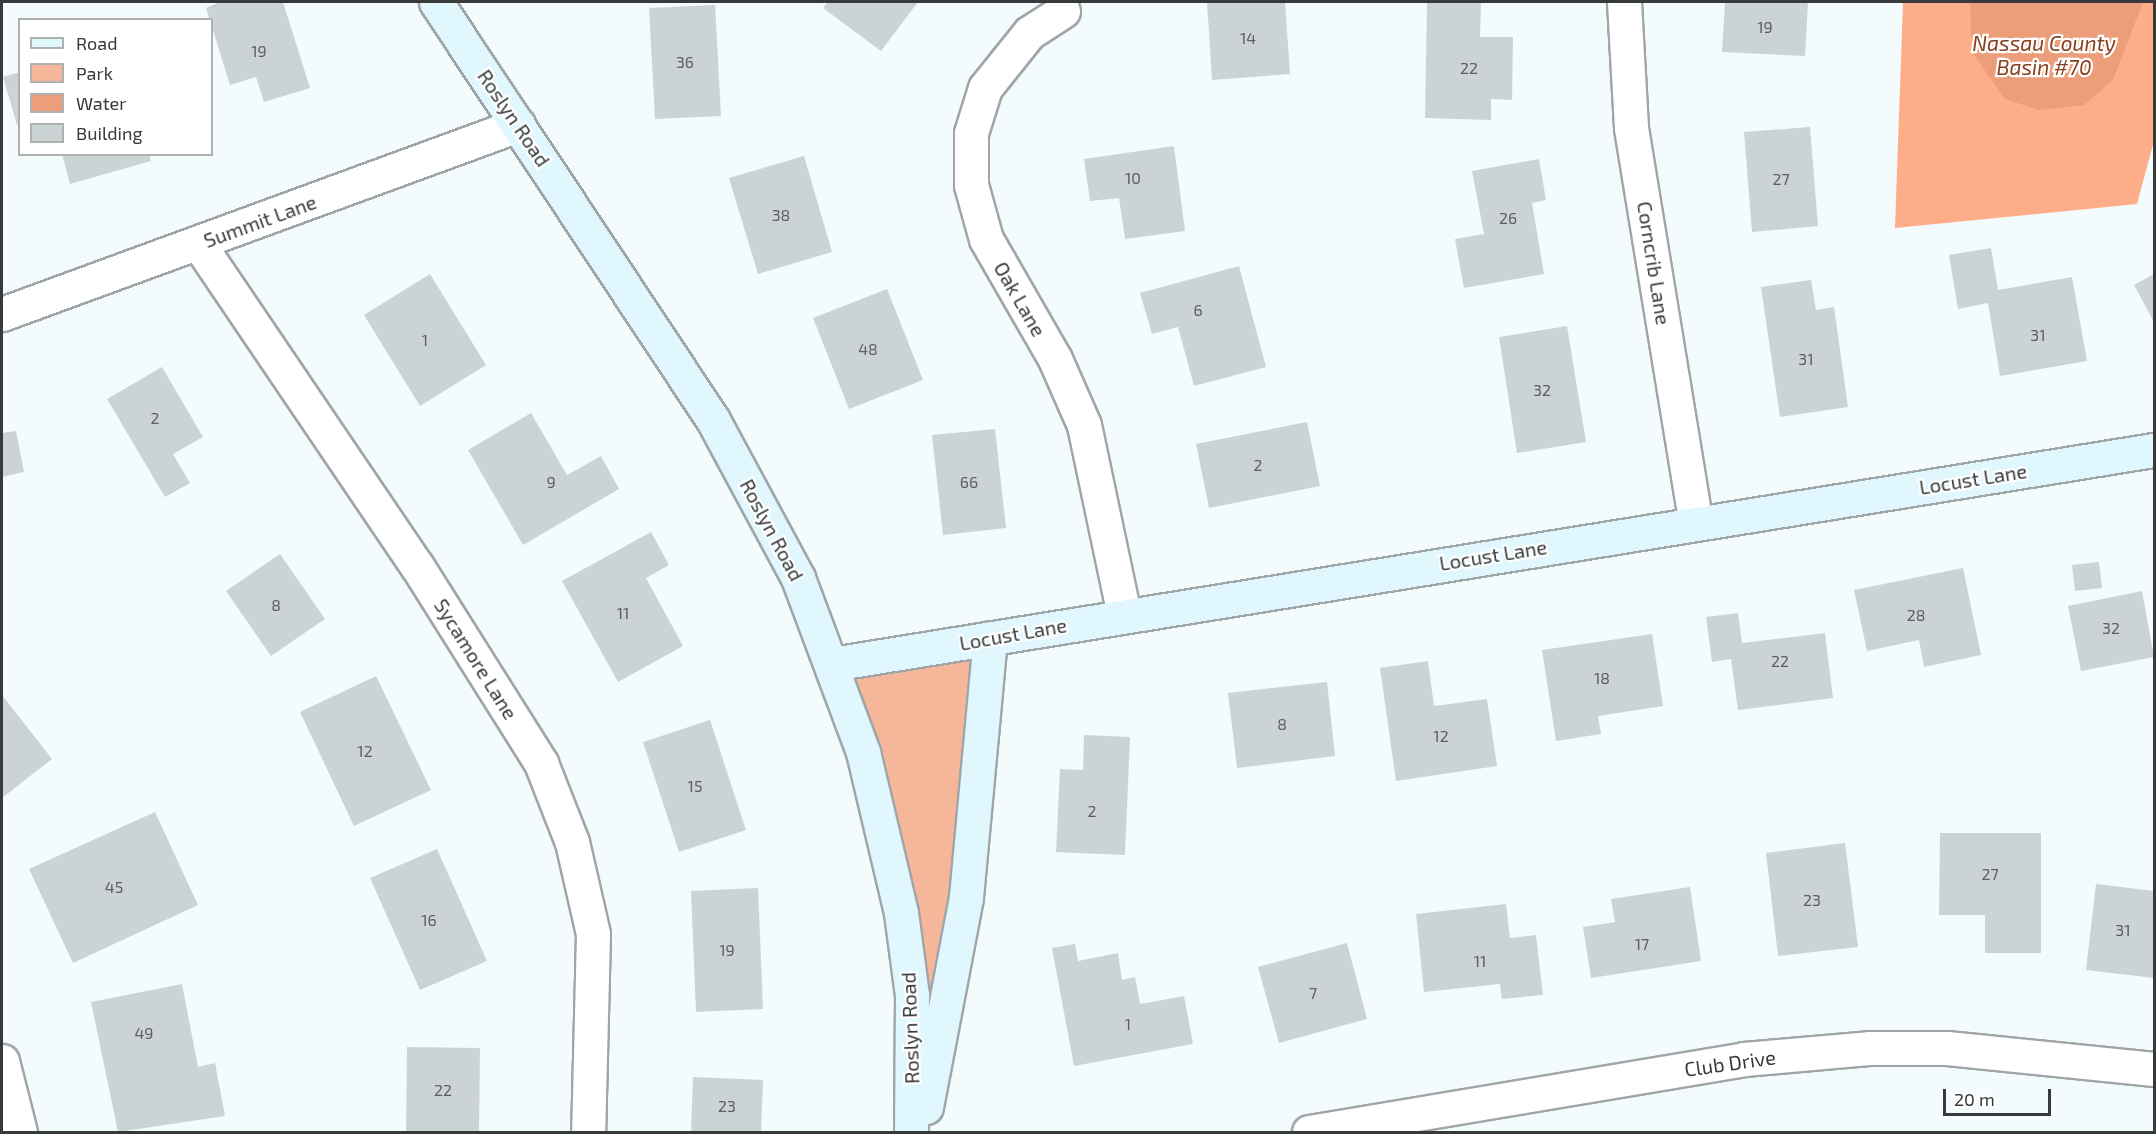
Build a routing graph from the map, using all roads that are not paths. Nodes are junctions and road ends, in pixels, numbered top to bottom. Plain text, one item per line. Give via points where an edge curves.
1 (436, 2) edge
2 (1624, 2) edge
3 (1063, 11) dead end
4 (518, 125) junction
5 (198, 243) junction
6 (2, 314) edge
7 (2154, 450) edge
8 (1696, 523) junction
9 (1124, 615) junction
10 (990, 639) junction
11 (832, 664) junction
12 (2, 1061) edge
13 (2154, 1069) edge
14 (20, 1132) edge
15 (588, 1132) edge
16 (911, 1132) edge
17 (921, 1132) edge
18 (1309, 1132) edge

1 - 4 main road, Roslyn Road
2 - 8 street, Corncrib Lane via 1631,128
3 - 9 street, Oak Lane via 1029,33 985,88 970,133 970,185 986,239 1055,359 1084,425
4 - 5 street, Summit Lane
4 - 11 main road, Roslyn Road via 713,420 798,578
5 - 6 street, Summit Lane
5 - 15 street, Sycamore Lane via 417,566 541,763 572,842 593,934
7 - 8 main road, Locust Lane
8 - 9 main road, Locust Lane
9 - 10 main road, Locust Lane
10 - 11 main road, Locust Lane
10 - 17 main road via 966,897
11 - 16 main road, Roslyn Road via 863,752 901,913 912,995
12 - 14 street
13 - 18 street, Club Drive via 1959,1049 1869,1048 1744,1059

